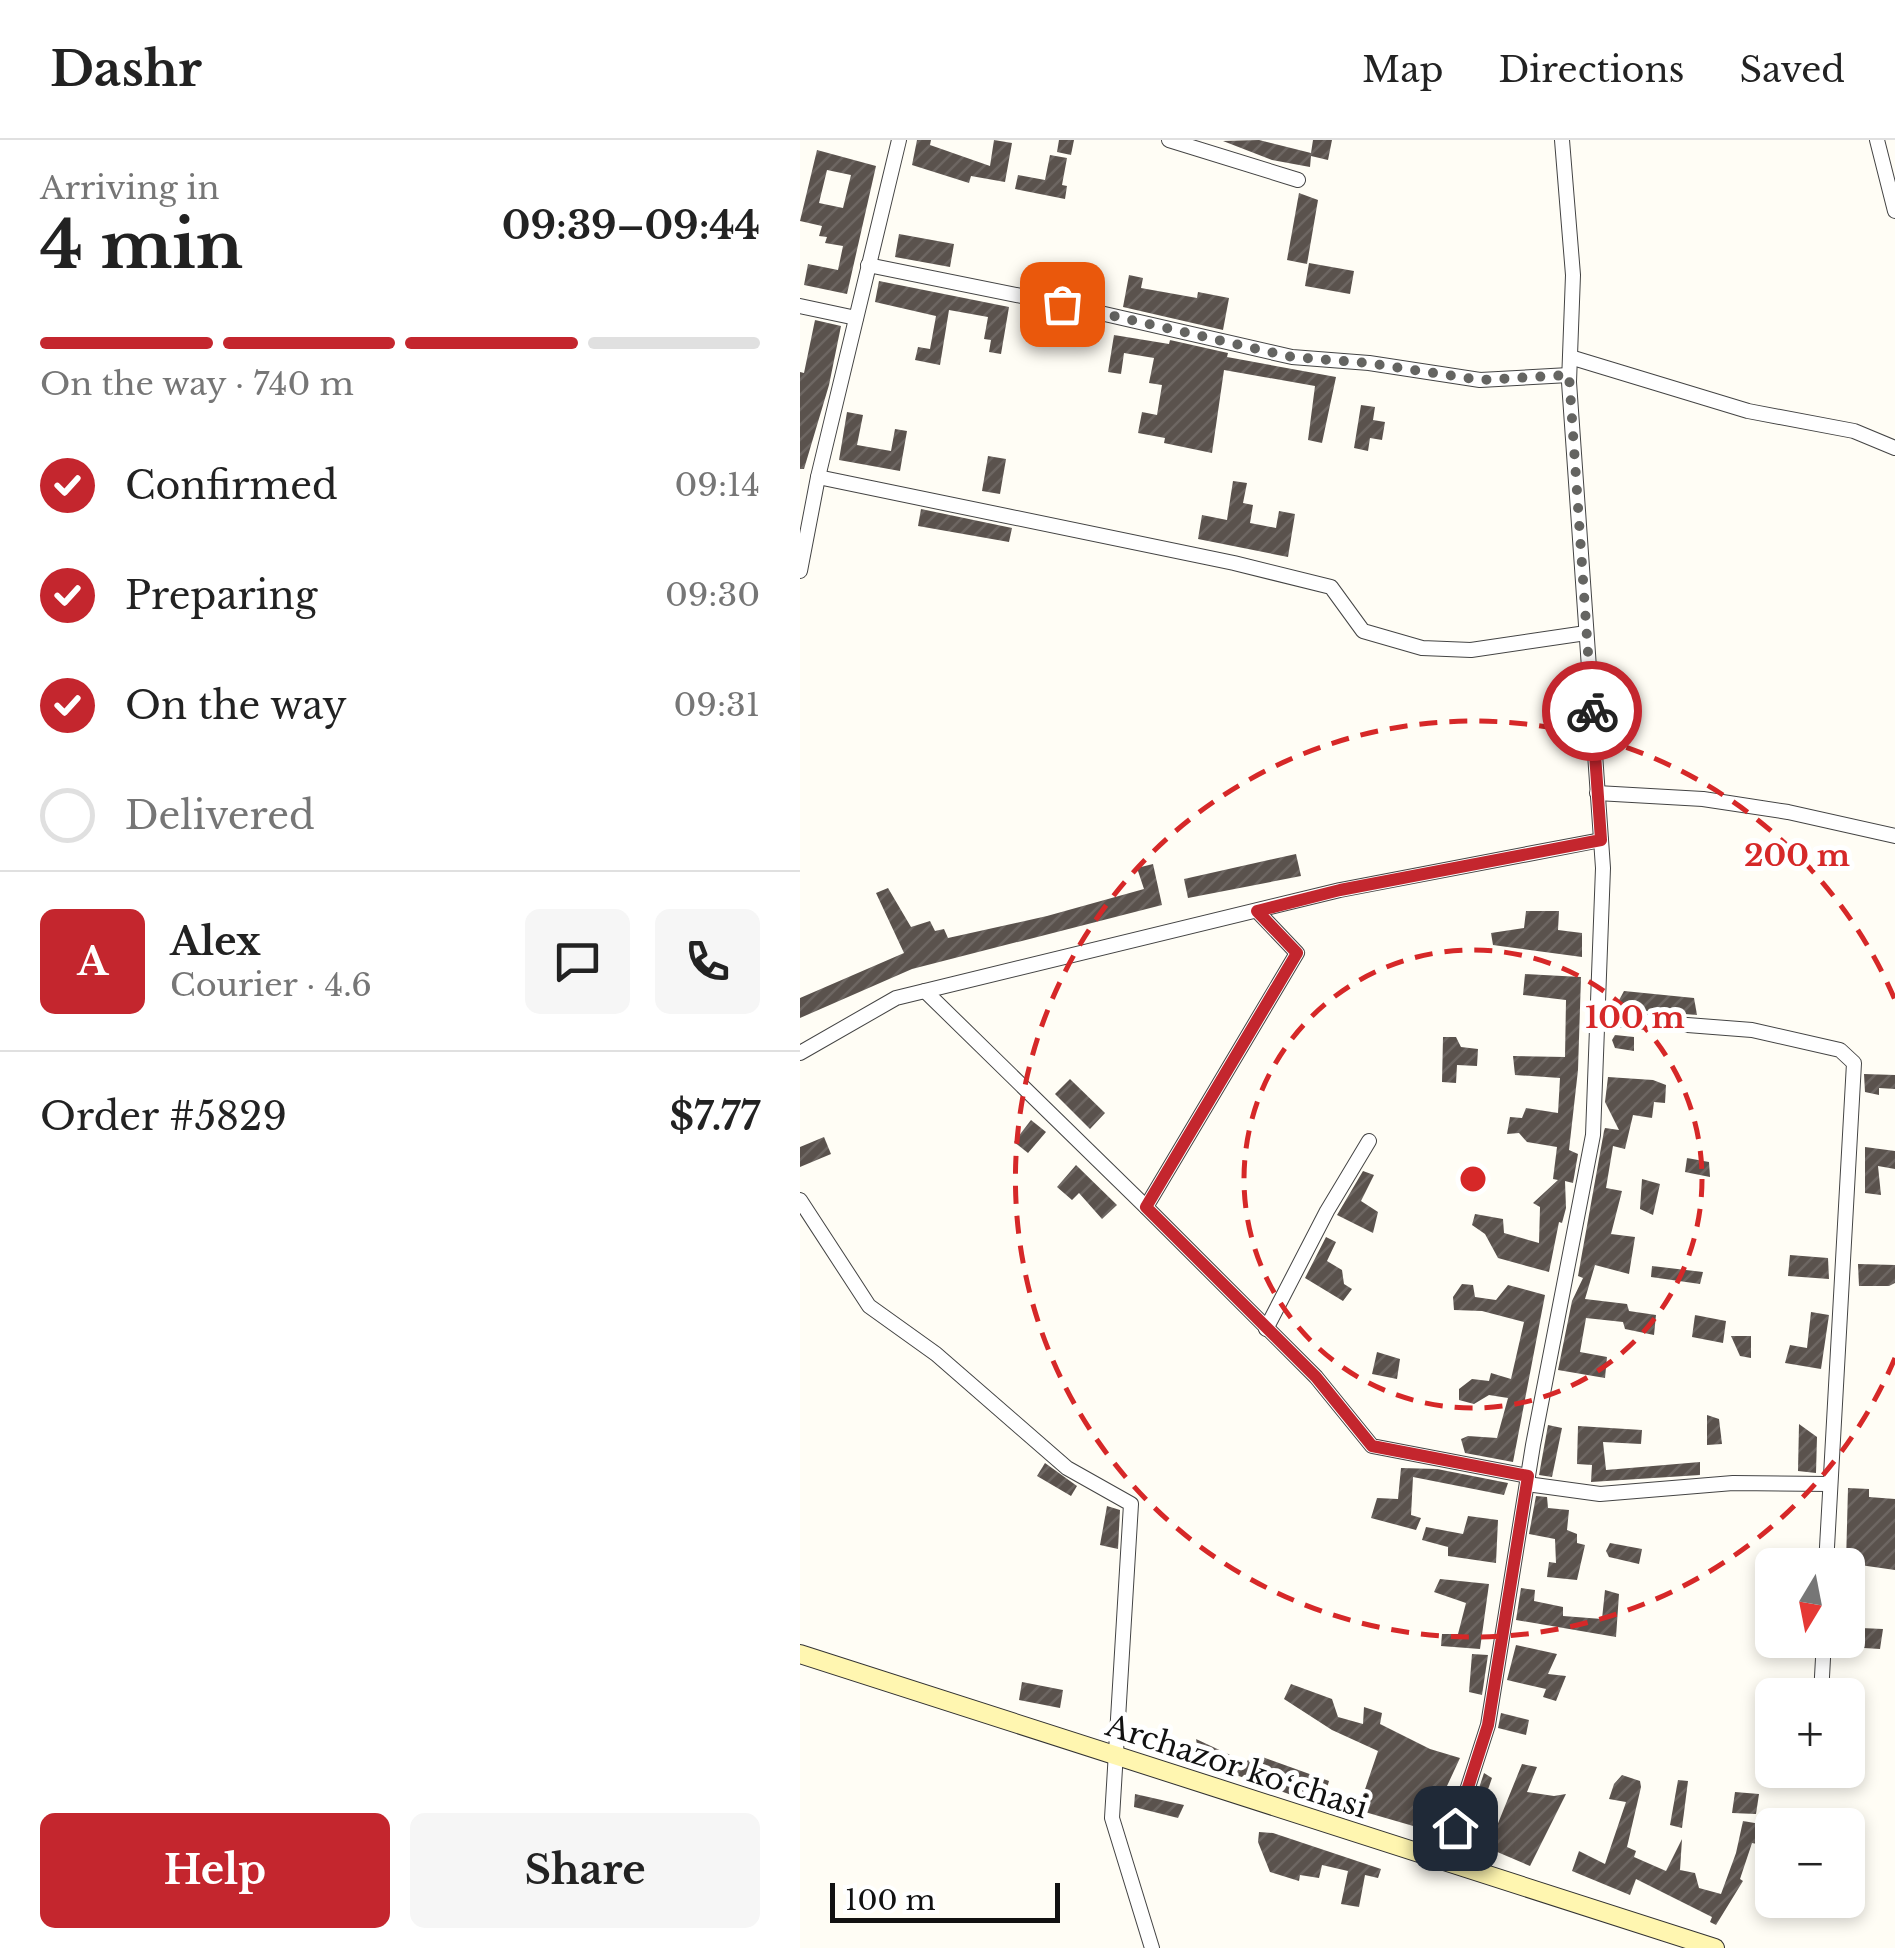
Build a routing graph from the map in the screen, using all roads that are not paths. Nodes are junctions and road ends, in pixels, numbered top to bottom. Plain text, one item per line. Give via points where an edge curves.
1 (899, 140) edge
2 (1169, 140) edge
3 (1562, 140) edge
4 (1877, 140) edge
5 (1298, 180) dead end
6 (1895, 211) edge
7 (868, 265) junction
8 (800, 306) edge
9 (856, 318) junction
10 (1570, 356) junction
11 (1569, 375) junction
12 (1895, 448) edge
13 (818, 477) junction
14 (806, 508) edge
15 (800, 572) edge
16 (1586, 633) junction
17 (1598, 793) junction
18 (1895, 836) edge
19 (1601, 840) junction
20 (1257, 911) junction
21 (925, 992) junction
22 (1597, 1018) junction
23 (800, 1053) edge
24 (1368, 1141) dead end
25 (800, 1200) edge
26 (1146, 1207) junction
27 (1266, 1328) junction
28 (1527, 1480) junction
29 (1829, 1484) junction
30 (1827, 1548) edge
31 (800, 1654) edge
32 (1116, 1758) junction
33 (1444, 1862) junction
34 (1152, 1948) edge
35 (1715, 1948) edge

1 - 7 street
2 - 5 street
3 - 10 street via 1573,275
4 - 6 street
7 - 9 street
7 - 11 street via 1292,357 1480,380
8 - 9 street
9 - 13 street
10 - 11 street
10 - 12 street via 1748,410 1854,431
11 - 16 street
13 - 14 street
13 - 16 street via 1331,587 1362,630 1422,648 1471,650
14 - 15 street
16 - 17 street
17 - 18 street via 1788,812
17 - 19 street
19 - 20 street
19 - 22 street
20 - 21 street
20 - 26 street via 1297,953
21 - 23 street via 896,998
21 - 26 street
22 - 28 street via 1593,1135
22 - 29 street via 1752,1030 1840,1050 1854,1064
24 - 27 street
25 - 32 street via 868,1306 936,1354 1067,1468 1131,1504
26 - 27 street
27 - 28 street via 1372,1446
28 - 29 street via 1600,1494 1733,1483
28 - 33 street via 1488,1725
29 - 30 street
31 - 32 street, Archazor koʻchasi
32 - 33 street, Archazor koʻchasi
32 - 34 street via 1112,1818
33 - 35 street, Archazor koʻchasi

